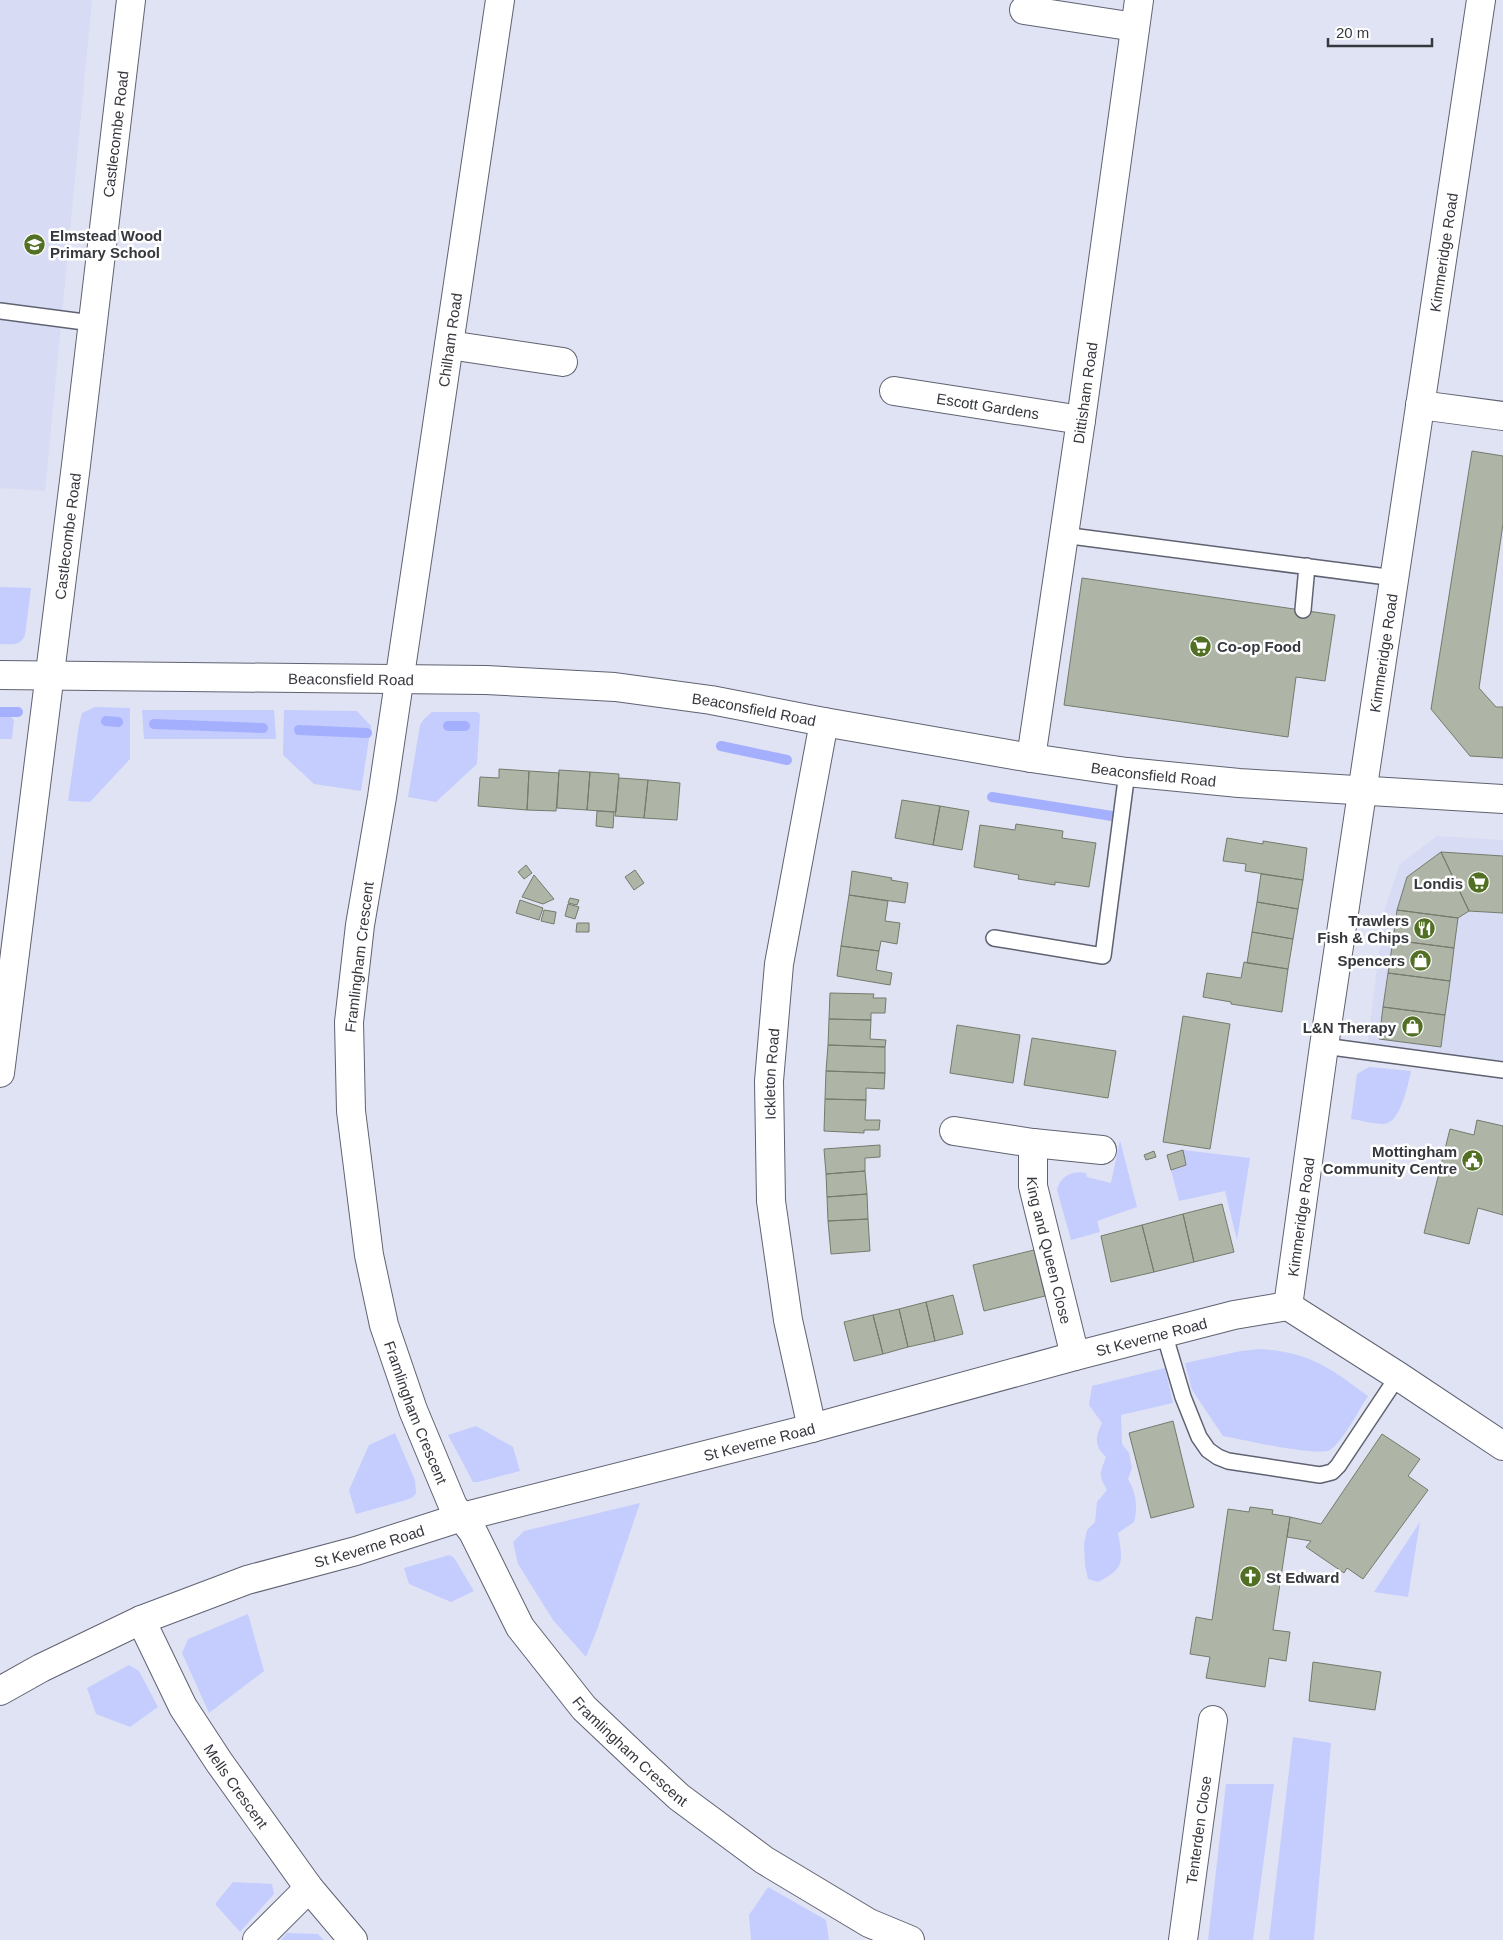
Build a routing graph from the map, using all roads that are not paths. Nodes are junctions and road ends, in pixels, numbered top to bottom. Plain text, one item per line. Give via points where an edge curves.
1 (131, 0) edge
2 (500, 0) edge
3 (1139, 0) edge
4 (1481, 0) edge
5 (1024, 10) dead end
6 (1135, 27) junction
7 (0, 311) edge
8 (92, 323) junction
9 (449, 345) junction
10 (563, 362) dead end
11 (894, 391) dead end
12 (1420, 405) junction
13 (1503, 416) edge
14 (1081, 420) junction
15 (1063, 535) junction
16 (1307, 566) junction
17 (1395, 578) junction
18 (1303, 610) dead end
19 (0, 675) edge
20 (50, 676) junction
21 (399, 679) junction
22 (824, 722) junction
23 (1031, 758) junction
24 (1127, 772) junction
25 (1362, 790) junction
26 (1503, 799) edge
27 (994, 938) dead end
28 (1324, 1046) junction
29 (1503, 1070) edge
30 (0, 1073) edge
31 (954, 1132) dead end
32 (1033, 1143) junction
33 (1102, 1150) dead end
34 (1288, 1306) junction
35 (1164, 1333) junction
36 (1075, 1356) junction
37 (1398, 1376) junction
38 (812, 1428) junction
39 (1503, 1446) edge
40 (462, 1517) junction
41 (140, 1620) junction
42 (0, 1691) edge
43 (1213, 1720) dead end
44 (309, 1888) junction
45 (863, 1932) edge
46 (257, 1940) edge
47 (353, 1940) edge
48 (910, 1940) edge
49 (1183, 1940) edge

1 - 8 street, Castlecombe Road
2 - 9 street, Chilham Road
3 - 6 street, Dittisham Road
4 - 12 street, Kimmeridge Road
5 - 6 street
6 - 14 street, Dittisham Road
7 - 8 lane
8 - 20 street, Castlecombe Road
9 - 10 street
9 - 21 street, Chilham Road
11 - 14 street, Escott Gardens
12 - 13 street
12 - 17 street, Kimmeridge Road
14 - 15 street, Dittisham Road
15 - 16 lane
15 - 23 street, Dittisham Road
16 - 17 lane
16 - 18 lane
17 - 25 street, Kimmeridge Road
19 - 20 street, Beaconsfield Road
20 - 21 street, Beaconsfield Road
20 - 30 street, Castlecombe Road
21 - 22 street, Beaconsfield Road via 616,687 712,700
21 - 40 street, Framlingham Crescent via 352,991 349,1022 351,1111 369,1256 384,1325 420,1426 453,1506
22 - 23 street, Beaconsfield Road
22 - 38 street, Ickleton Road via 779,964 769,1081 770,1201 788,1320
23 - 24 street, Beaconsfield Road
24 - 25 street, Beaconsfield Road
24 - 27 lane via 1103,956
25 - 26 street, Beaconsfield Road
25 - 28 street, Kimmeridge Road
28 - 29 lane
28 - 34 street, Kimmeridge Road
31 - 32 street
32 - 33 street
32 - 36 street, King and Queen Close via 1033,1186
34 - 35 street, St Keverne Road via 1234,1315
34 - 37 street
35 - 36 street, St Keverne Road
35 - 37 lane via 1199,1437 1208,1450 1228,1461 1320,1475 1332,1472
36 - 38 street, St Keverne Road
37 - 39 street
38 - 40 street, St Keverne Road
40 - 41 street, St Keverne Road via 356,1551 246,1580
40 - 45 street, Framlingham Crescent via 473,1532 520,1627 584,1708 679,1797
41 - 42 street, St Keverne Road
41 - 44 street, Mells Crescent via 183,1707 218,1762
43 - 49 street, Tenterden Close
44 - 46 street
44 - 47 street, Mells Crescent
45 - 48 street, Framlingham Crescent

